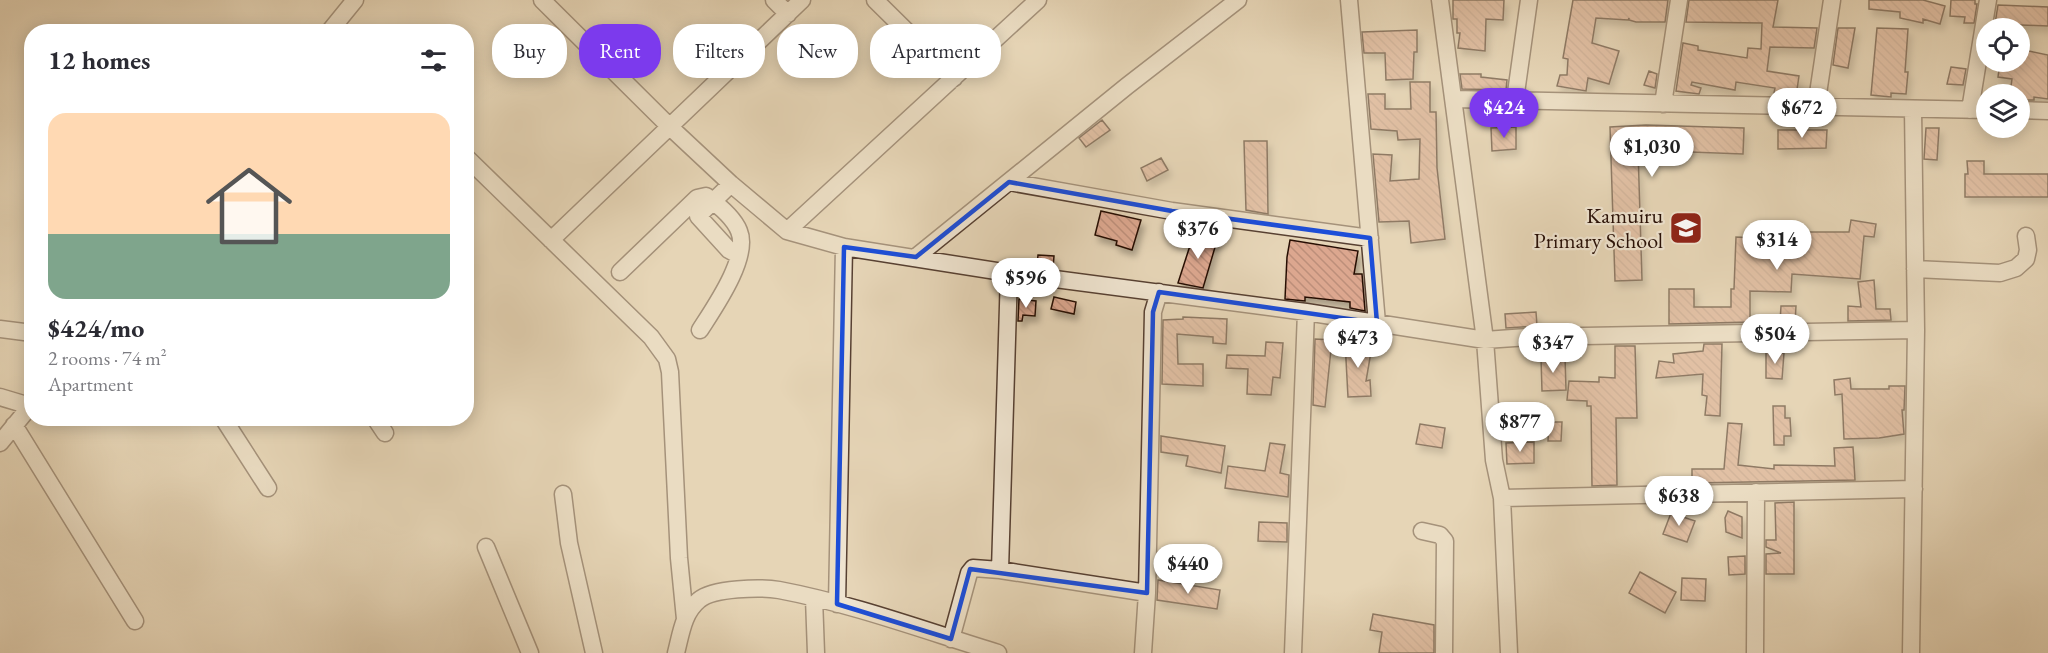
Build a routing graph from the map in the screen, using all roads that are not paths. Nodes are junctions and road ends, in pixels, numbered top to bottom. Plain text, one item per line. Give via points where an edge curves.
1 (355, 0) edge
2 (542, 0) edge
3 (774, 0) edge
4 (802, 0) edge
5 (875, 0) edge
6 (1038, 0) edge
7 (1238, 0) edge
8 (1349, 0) edge
9 (1440, 0) edge
10 (1529, 0) edge
11 (1679, 0) edge
12 (1832, 0) edge
13 (1988, 0) edge
14 (788, 14) junction
15 (339, 24) edge
16 (899, 24) edge
17 (1001, 34) edge
18 (954, 78) edge
19 (1980, 84) edge
20 (1453, 99) junction
21 (1515, 100) junction
22 (1663, 104) junction
23 (1816, 107) junction
24 (1913, 109) junction
25 (1976, 110) edge
26 (2030, 110) edge
27 (2048, 111) edge
28 (670, 127) junction
29 (474, 165) edge
30 (1009, 182) junction
31 (731, 184) junction
32 (713, 201) junction
33 (787, 231) junction
34 (2026, 236) dead end
35 (1370, 238) junction
36 (551, 240) junction
37 (844, 247) junction
38 (916, 257) junction
39 (1915, 269) junction
40 (620, 272) dead end
41 (1010, 273) junction
42 (1159, 292) junction
43 (1306, 312) junction
44 (1377, 323) junction
45 (0, 328) edge
46 (700, 330) dead end
47 (1916, 330) junction
48 (24, 332) edge
49 (1485, 340) junction
50 (0, 397) edge
51 (24, 403) edge
52 (24, 413) edge
53 (14, 425) junction
54 (228, 426) edge
55 (380, 426) edge
56 (385, 433) dead end
57 (0, 443) edge
58 (268, 488) dead end
59 (1914, 489) junction
60 (1756, 492) junction
61 (563, 494) dead end
62 (1502, 498) junction
63 (1422, 531) dead end
64 (486, 547) dead end
65 (1000, 570) junction
66 (1147, 593) junction
67 (814, 598) junction
68 (837, 604) junction
69 (685, 618) junction
70 (135, 621) dead end
71 (951, 639) junction
72 (530, 653) edge
73 (594, 653) edge
74 (676, 653) edge
75 (816, 653) edge
76 (998, 653) edge
77 (1143, 653) edge
78 (1293, 653) edge
79 (1444, 653) edge
80 (1509, 653) edge
81 (1755, 653) edge
82 (1911, 653) edge

1 - 15 street
2 - 28 street
3 - 14 street
4 - 14 street
5 - 16 street
6 - 17 street
7 - 30 street
8 - 35 street
9 - 20 street
10 - 21 street
11 - 22 street
12 - 23 street
13 - 19 street
14 - 28 street
18 - 33 street
20 - 21 street
20 - 49 street
21 - 22 street
22 - 23 street
23 - 24 street
24 - 25 street
24 - 39 street
26 - 27 street
28 - 31 street
28 - 36 street
29 - 36 street
30 - 35 street via 1172,211
30 - 38 street
31 - 32 street
31 - 33 street
32 - 40 street via 706,196 697,198
32 - 46 street via 736,225 741,241 729,284
33 - 37 street
34 - 39 street via 2026,259 2000,273
35 - 44 street
36 - 69 street via 651,337 667,359
37 - 38 street
37 - 68 street
38 - 41 street
39 - 47 street
41 - 42 street
41 - 65 street
42 - 43 street
42 - 66 street via 1154,312
43 - 44 street
43 - 78 street
44 - 49 street
45 - 48 street
47 - 49 street
47 - 59 street
49 - 62 street via 1494,460
50 - 51 street
52 - 53 street
53 - 57 street
53 - 70 street
54 - 58 street
55 - 56 street
59 - 60 street
59 - 82 street
60 - 62 street
60 - 81 street
61 - 73 street via 569,543
62 - 80 street
63 - 79 street via 1440,535 1445,541
64 - 72 street
65 - 66 street
65 - 71 street via 973,568 969,573
66 - 77 street
67 - 68 street
67 - 69 street via 777,589 724,590 700,599
67 - 75 street
68 - 71 street
69 - 74 street
71 - 76 street

